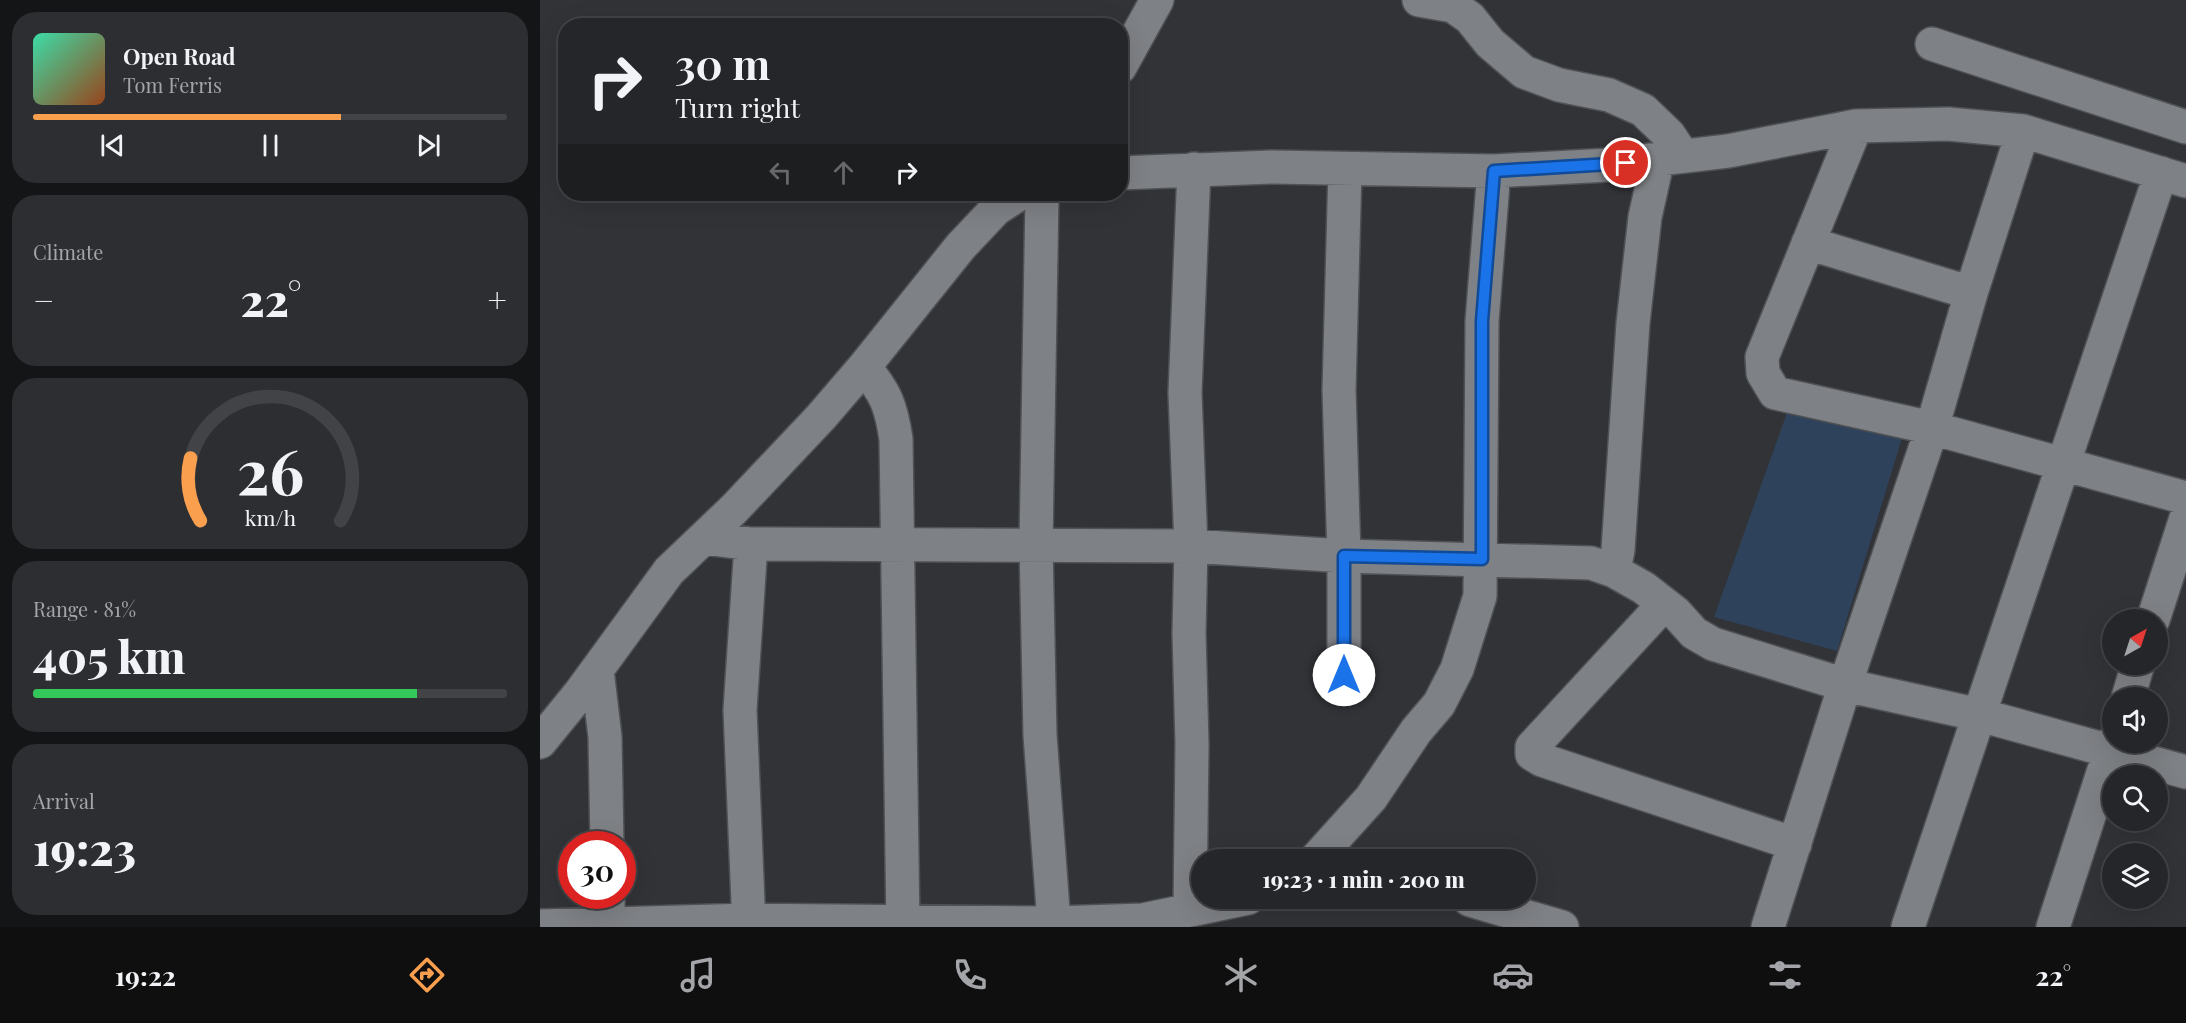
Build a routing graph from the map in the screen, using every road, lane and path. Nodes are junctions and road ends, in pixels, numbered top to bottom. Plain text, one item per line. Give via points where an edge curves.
1 (1157, 0) edge
2 (1419, 0) edge
3 (1932, 44) dead end
4 (1128, 53) edge
5 (1856, 126) junction
6 (2186, 127) edge
7 (2023, 131) junction
8 (1671, 158) junction
9 (1194, 169) junction
10 (1345, 169) junction
11 (1494, 171) junction
12 (1128, 173) edge
13 (2174, 177) edge
14 (1008, 201) edge
15 (1042, 201) edge
16 (1808, 243) junction
17 (1971, 293) junction
18 (864, 367) junction
19 (1932, 428) junction
20 (2064, 463) junction
21 (2186, 498) edge
22 (2186, 518) edge
23 (704, 538) junction
24 (751, 544) junction
25 (1036, 544) junction
26 (897, 545) junction
27 (1191, 546) junction
28 (1344, 556) junction
29 (1482, 559) junction
30 (1614, 571) junction
31 (1664, 604) junction
32 (2157, 609) edge
33 (597, 670) junction
34 (1344, 675) dead end
35 (1845, 685) junction
36 (1980, 715) junction
37 (540, 742) edge
38 (2102, 745) edge
39 (2109, 753) edge
40 (2129, 753) edge
41 (2186, 772) edge
42 (607, 831) edge
43 (1795, 844) junction
44 (1325, 849) edge
45 (1195, 909) edge
46 (1501, 909) edge
47 (1190, 910) junction
48 (608, 916) edge
49 (1054, 923) junction
50 (749, 924) edge
51 (903, 925) edge
52 (540, 926) edge
53 (1562, 927) edge
54 (1768, 927) edge
55 (1908, 927) edge
56 (2053, 927) edge

1 - 4 street
2 - 8 street via 1453,6 1524,72 1559,85 1609,95 1643,110 1669,135
3 - 6 street
5 - 7 street via 1948,124
5 - 8 street
5 - 16 street
7 - 13 street
7 - 17 street
8 - 11 street
8 - 30 street via 1645,217
9 - 10 street
9 - 12 street
9 - 27 street via 1185,393
10 - 11 street
10 - 28 street via 1339,390
11 - 29 street via 1482,321
13 - 20 street
14 - 18 street via 961,246
15 - 25 street
16 - 17 street
16 - 19 street via 1762,357 1763,373 1775,393
17 - 19 street
18 - 23 street via 813,426
18 - 26 street via 880,386 891,411 896,439
19 - 20 street
19 - 35 street
20 - 21 street
20 - 36 street
22 - 32 street
23 - 24 street
23 - 33 street via 669,571
24 - 26 street
24 - 50 street via 740,710
25 - 26 street
25 - 27 street
25 - 49 street via 1040,735
26 - 51 street
27 - 28 street
27 - 47 street
28 - 29 street
28 - 34 street
29 - 30 street via 1591,563
29 - 44 street via 1480,596 1457,669 1439,704 1371,798
30 - 31 street
31 - 35 street via 1694,633 1713,644
31 - 43 street via 1532,747 1532,754
33 - 37 street
33 - 42 street via 605,736
35 - 36 street
35 - 43 street
36 - 38 street
36 - 55 street
39 - 56 street
40 - 41 street
43 - 54 street
45 - 47 street
46 - 53 street
47 - 49 street via 1143,920
48 - 50 street
48 - 52 street
49 - 51 street
50 - 51 street

